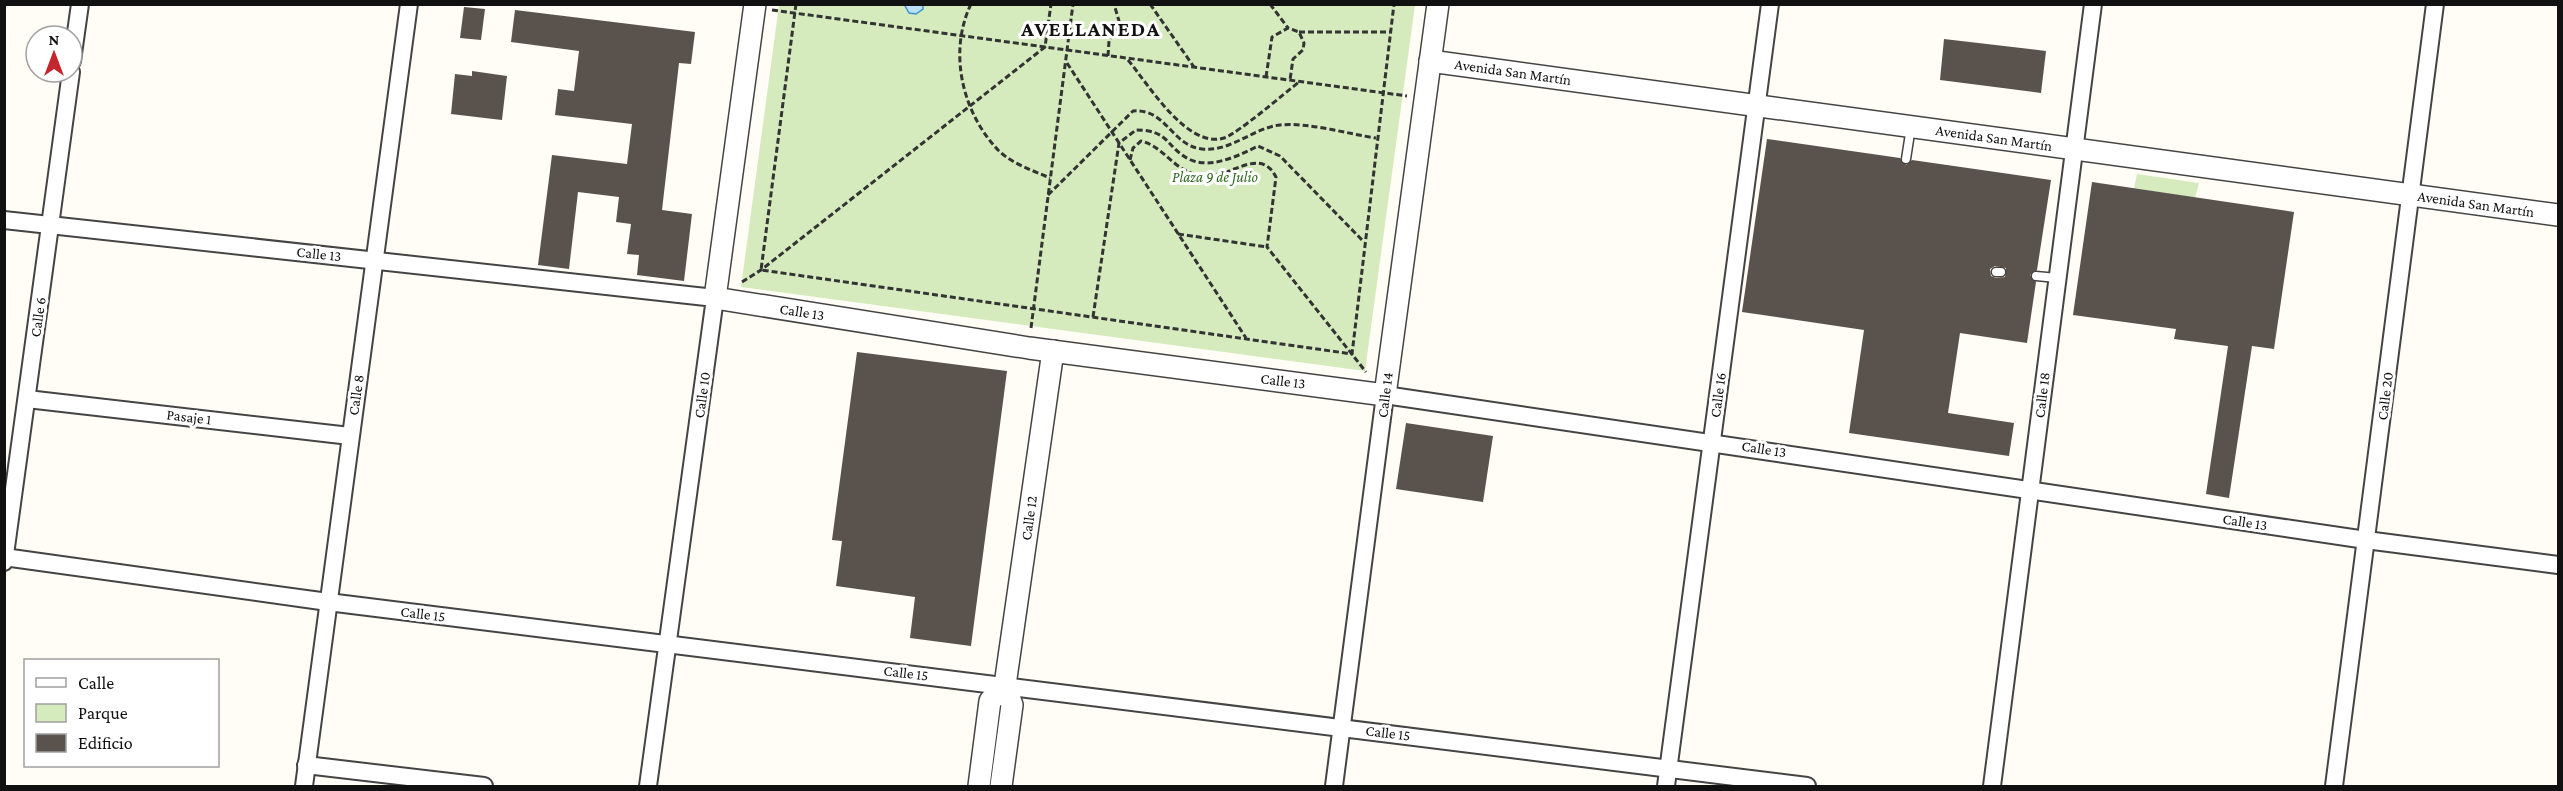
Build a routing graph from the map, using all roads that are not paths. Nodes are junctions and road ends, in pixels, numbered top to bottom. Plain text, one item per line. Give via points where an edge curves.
1 (80, 4) edge
2 (409, 4) edge
3 (1438, 4) edge
4 (1770, 4) edge
5 (2093, 4) edge
6 (2435, 4) edge
7 (755, 6) edge
8 (77, 24) edge
9 (1430, 61) junction
10 (68, 84) edge
11 (1756, 106) junction
12 (1911, 127) junction
13 (2074, 149) junction
14 (1906, 159) dead end
15 (2411, 195) junction
16 (2559, 215) edge
17 (4, 220) edge
18 (50, 225) junction
19 (374, 260) junction
20 (2036, 276) dead end
21 (2057, 279) junction
22 (715, 298) junction
23 (1053, 351) junction
24 (1385, 395) junction
25 (27, 399) junction
26 (350, 436) junction
27 (1712, 441) junction
28 (2030, 489) junction
29 (2366, 540) junction
30 (5, 557) edge
31 (4, 562) edge
32 (2559, 565) edge
33 (328, 602) junction
34 (668, 644) junction
35 (1005, 685) junction
36 (1342, 728) junction
37 (306, 765) junction
38 (1668, 768) junction
39 (303, 786) edge
40 (484, 786) edge
41 (648, 786) edge
42 (979, 786) edge
43 (1001, 786) edge
44 (1334, 786) edge
45 (1666, 786) edge
46 (1807, 786) edge
47 (1992, 786) edge
48 (2334, 786) edge

1 - 8 street
2 - 19 street, Calle 8
3 - 9 street, Calle 14
4 - 11 street, Calle 16
5 - 13 street, Calle 18
6 - 15 street, Calle 20
7 - 22 street, Calle 10
9 - 11 street, Avenida San Martín
9 - 24 street, Calle 14
10 - 18 street, Calle 6
11 - 12 street, Avenida San Martín
11 - 27 street, Calle 16
12 - 13 street, Avenida San Martín
12 - 14 lane
13 - 15 street, Avenida San Martín
13 - 21 street, Calle 18
15 - 16 street, Avenida San Martín
15 - 29 street, Calle 20
17 - 18 street, Calle 13
18 - 19 street, Calle 13
18 - 25 street, Calle 6
19 - 22 street, Calle 13
19 - 26 street, Calle 8
20 - 21 lane
21 - 28 street, Calle 18
22 - 23 street, Calle 13
22 - 34 street, Calle 10
23 - 24 street, Calle 13
23 - 35 street, Calle 12
24 - 27 street, Calle 13
24 - 36 street, Calle 14
25 - 26 street, Pasaje 1
25 - 30 street, Calle 6
26 - 33 street, Calle 8
27 - 28 street, Calle 13
27 - 38 street, Calle 16
28 - 29 street, Calle 13
28 - 47 street, Calle 18
29 - 32 street, Calle 13
29 - 48 street, Calle 20
30 - 31 street, Calle 6
30 - 33 street, Calle 15
33 - 34 street, Calle 15
33 - 37 street, Calle 8
34 - 35 street, Calle 15
34 - 41 street, Calle 10
35 - 36 street, Calle 15
35 - 42 street, Calle 12 via 990,701
35 - 43 street, Calle 12 via 1012,705
36 - 38 street, Calle 15
36 - 44 street, Calle 14
37 - 39 street, Calle 8
37 - 40 street
38 - 45 street, Calle 16
38 - 46 street, Calle 15

